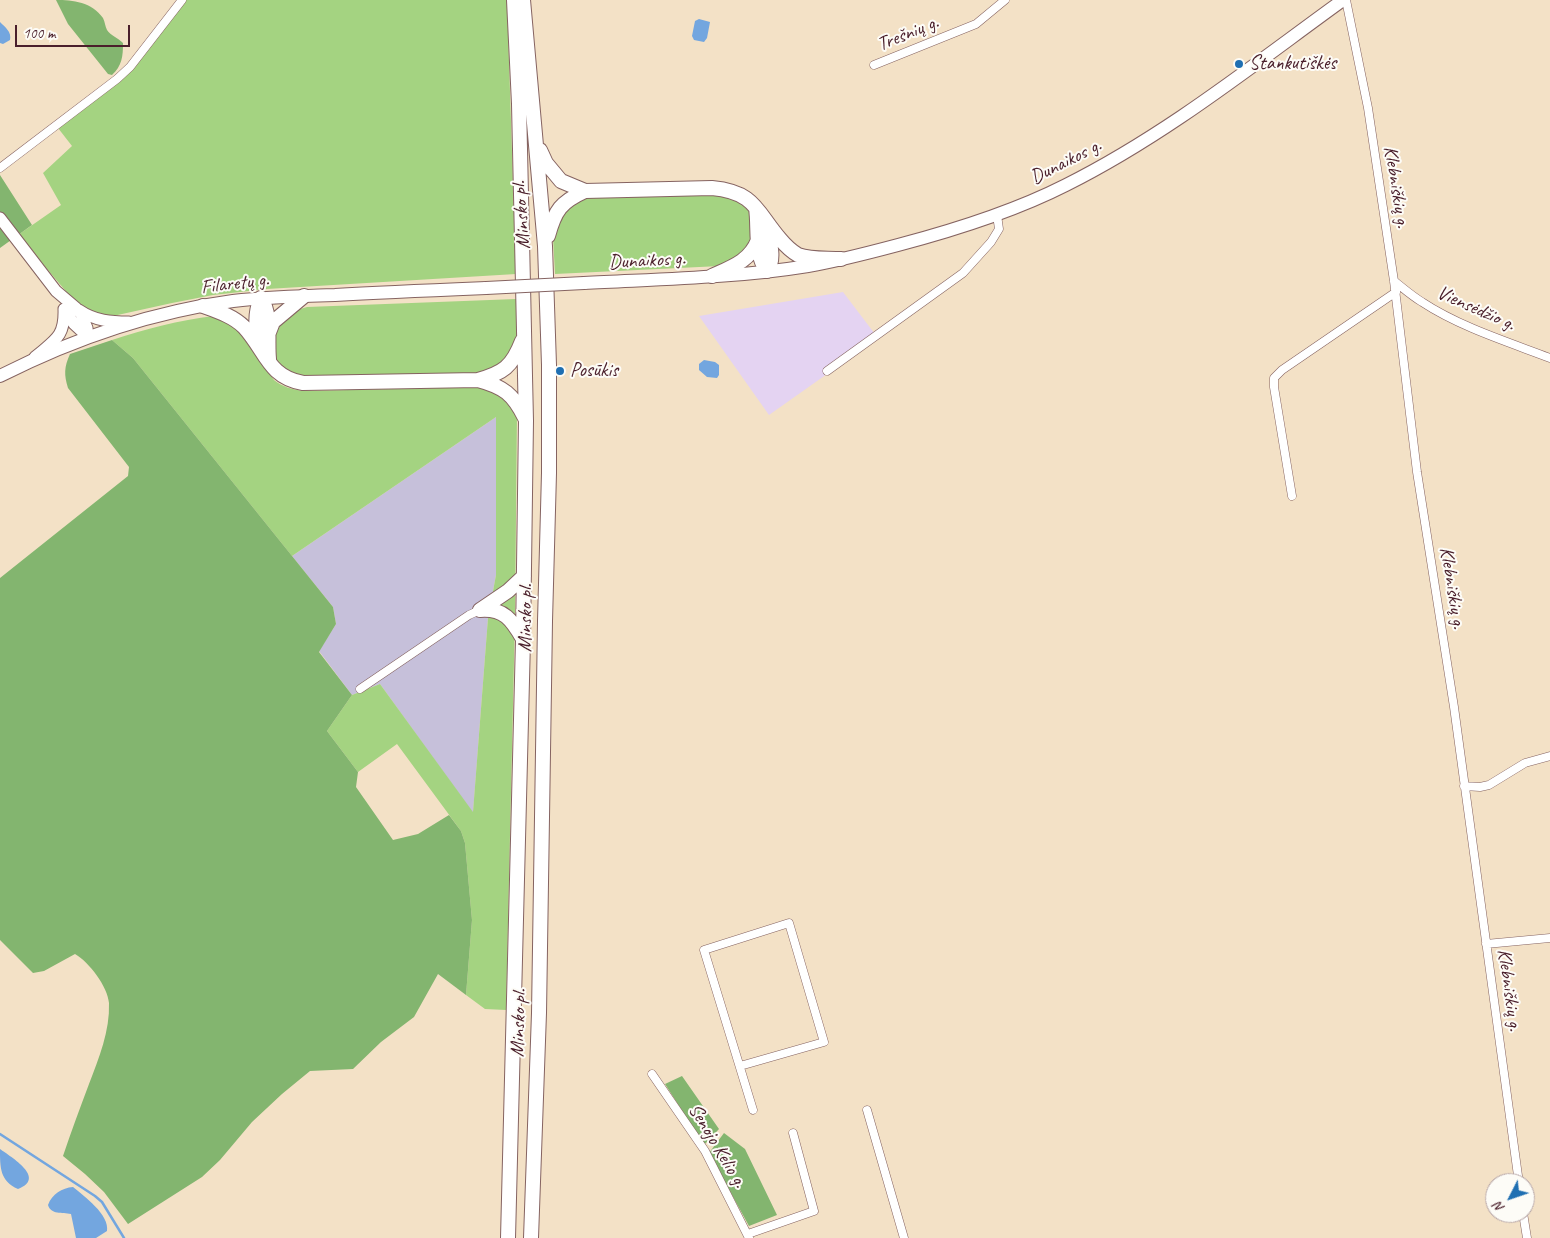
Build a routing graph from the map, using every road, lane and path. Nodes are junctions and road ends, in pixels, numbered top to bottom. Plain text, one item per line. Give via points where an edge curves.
1 (182, 0) edge
2 (514, 0) edge
3 (523, 0) edge
4 (1005, 0) edge
5 (1344, 0) edge
6 (874, 65) dead end
7 (537, 145) junction
8 (0, 168) edge
9 (585, 191) junction
10 (760, 212) junction
11 (997, 215) junction
12 (0, 218) edge
13 (758, 239) junction
14 (545, 246) junction
15 (841, 259) junction
16 (767, 271) junction
17 (712, 276) junction
18 (1394, 281) junction
19 (486, 288) joint
20 (56, 291) junction
21 (1396, 292) junction
22 (304, 296) junction
23 (261, 298) junction
24 (203, 306) junction
25 (64, 308) junction
26 (76, 308) junction
27 (133, 322) junction
28 (525, 334) junction
29 (268, 335) junction
30 (88, 337) junction
31 (261, 348) junction
32 (1550, 358) edge
33 (33, 360) junction
34 (269, 362) junction
35 (827, 371) dead end
36 (0, 376) edge
37 (478, 380) junction
38 (526, 421) junction
39 (1292, 496) dead end
40 (524, 576) junction
41 (480, 610) junction
42 (523, 640) junction
43 (360, 689) dead end
44 (1550, 756) edge
45 (1464, 786) junction
46 (1550, 938) edge
47 (1486, 944) junction
48 (740, 1066) junction
49 (652, 1074) dead end
50 (753, 1110) dead end
51 (867, 1110) dead end
52 (793, 1133) dead end
53 (1518, 1173) edge
54 (1525, 1223) edge
55 (748, 1236) edge
56 (508, 1238) edge
57 (531, 1238) edge
58 (904, 1238) edge
59 (1527, 1238) edge

1 - 8 street via 130,67
2 - 28 highway, Minsko pl.
3 - 7 highway, Minsko pl.
4 - 6 street, Trešnių g. via 976,24
5 - 11 main road, Dunaikos g. via 1134,148 1065,186
5 - 18 street, Klebniškių g. via 1368,108
7 - 9 highway via 561,181
7 - 14 highway, Minsko pl.
9 - 10 highway via 723,189 740,194
9 - 14 highway via 567,200 557,211
10 - 13 highway
10 - 15 highway via 796,254
10 - 16 highway via 772,255
11 - 15 main road, Dunaikos g.
11 - 35 street via 999,229 963,273
12 - 20 main road
13 - 16 highway via 760,260
13 - 17 highway via 748,256
14 - 57 highway, Minsko pl. via 550,365 549,473 540,1013
15 - 16 main road, Dunaikos g.
16 - 17 main road, Dunaikos g.
17 - 19 main road, Dunaikos g., bridge
18 - 21 street, Klebniškių g.
18 - 32 street, Viensėdžio g. via 1440,313
19 - 22 main road, Filaretų g.
20 - 25 main road
20 - 26 main road
21 - 39 street via 1274,378
21 - 45 street, Klebniškių g. via 1417,472
22 - 23 main road, Filaretų g.
22 - 29 highway via 273,322
23 - 24 main road, Filaretų g.
23 - 29 highway via 266,306
23 - 31 highway via 256,316
24 - 27 main road, Filaretų g.
24 - 31 highway via 238,322
25 - 30 main road
25 - 33 main road via 62,331
26 - 27 main road via 107,322
26 - 30 main road via 85,321
27 - 30 main road, Filaretų g.
28 - 37 highway via 509,366
28 - 38 highway, Minsko pl.
29 - 34 highway
30 - 33 main road, Filaretų g.
31 - 34 highway
33 - 36 main road, Filaretų g.
34 - 37 highway via 279,375 303,383
37 - 38 highway via 508,392
38 - 40 highway, Minsko pl.
40 - 41 highway
40 - 42 highway, Minsko pl.
41 - 42 highway via 497,611 510,619
41 - 43 street
42 - 56 highway, Minsko pl.
44 - 45 street via 1525,763 1489,785
45 - 47 street, Klebniškių g.
46 - 47 street
47 - 53 street, Klebniškių g.
48 - 48 street via 704,950 788,923 824,1042
48 - 50 street
49 - 55 street, Senojo Kelio g. via 705,1151
51 - 58 street
52 - 55 street via 814,1211
54 - 59 street

